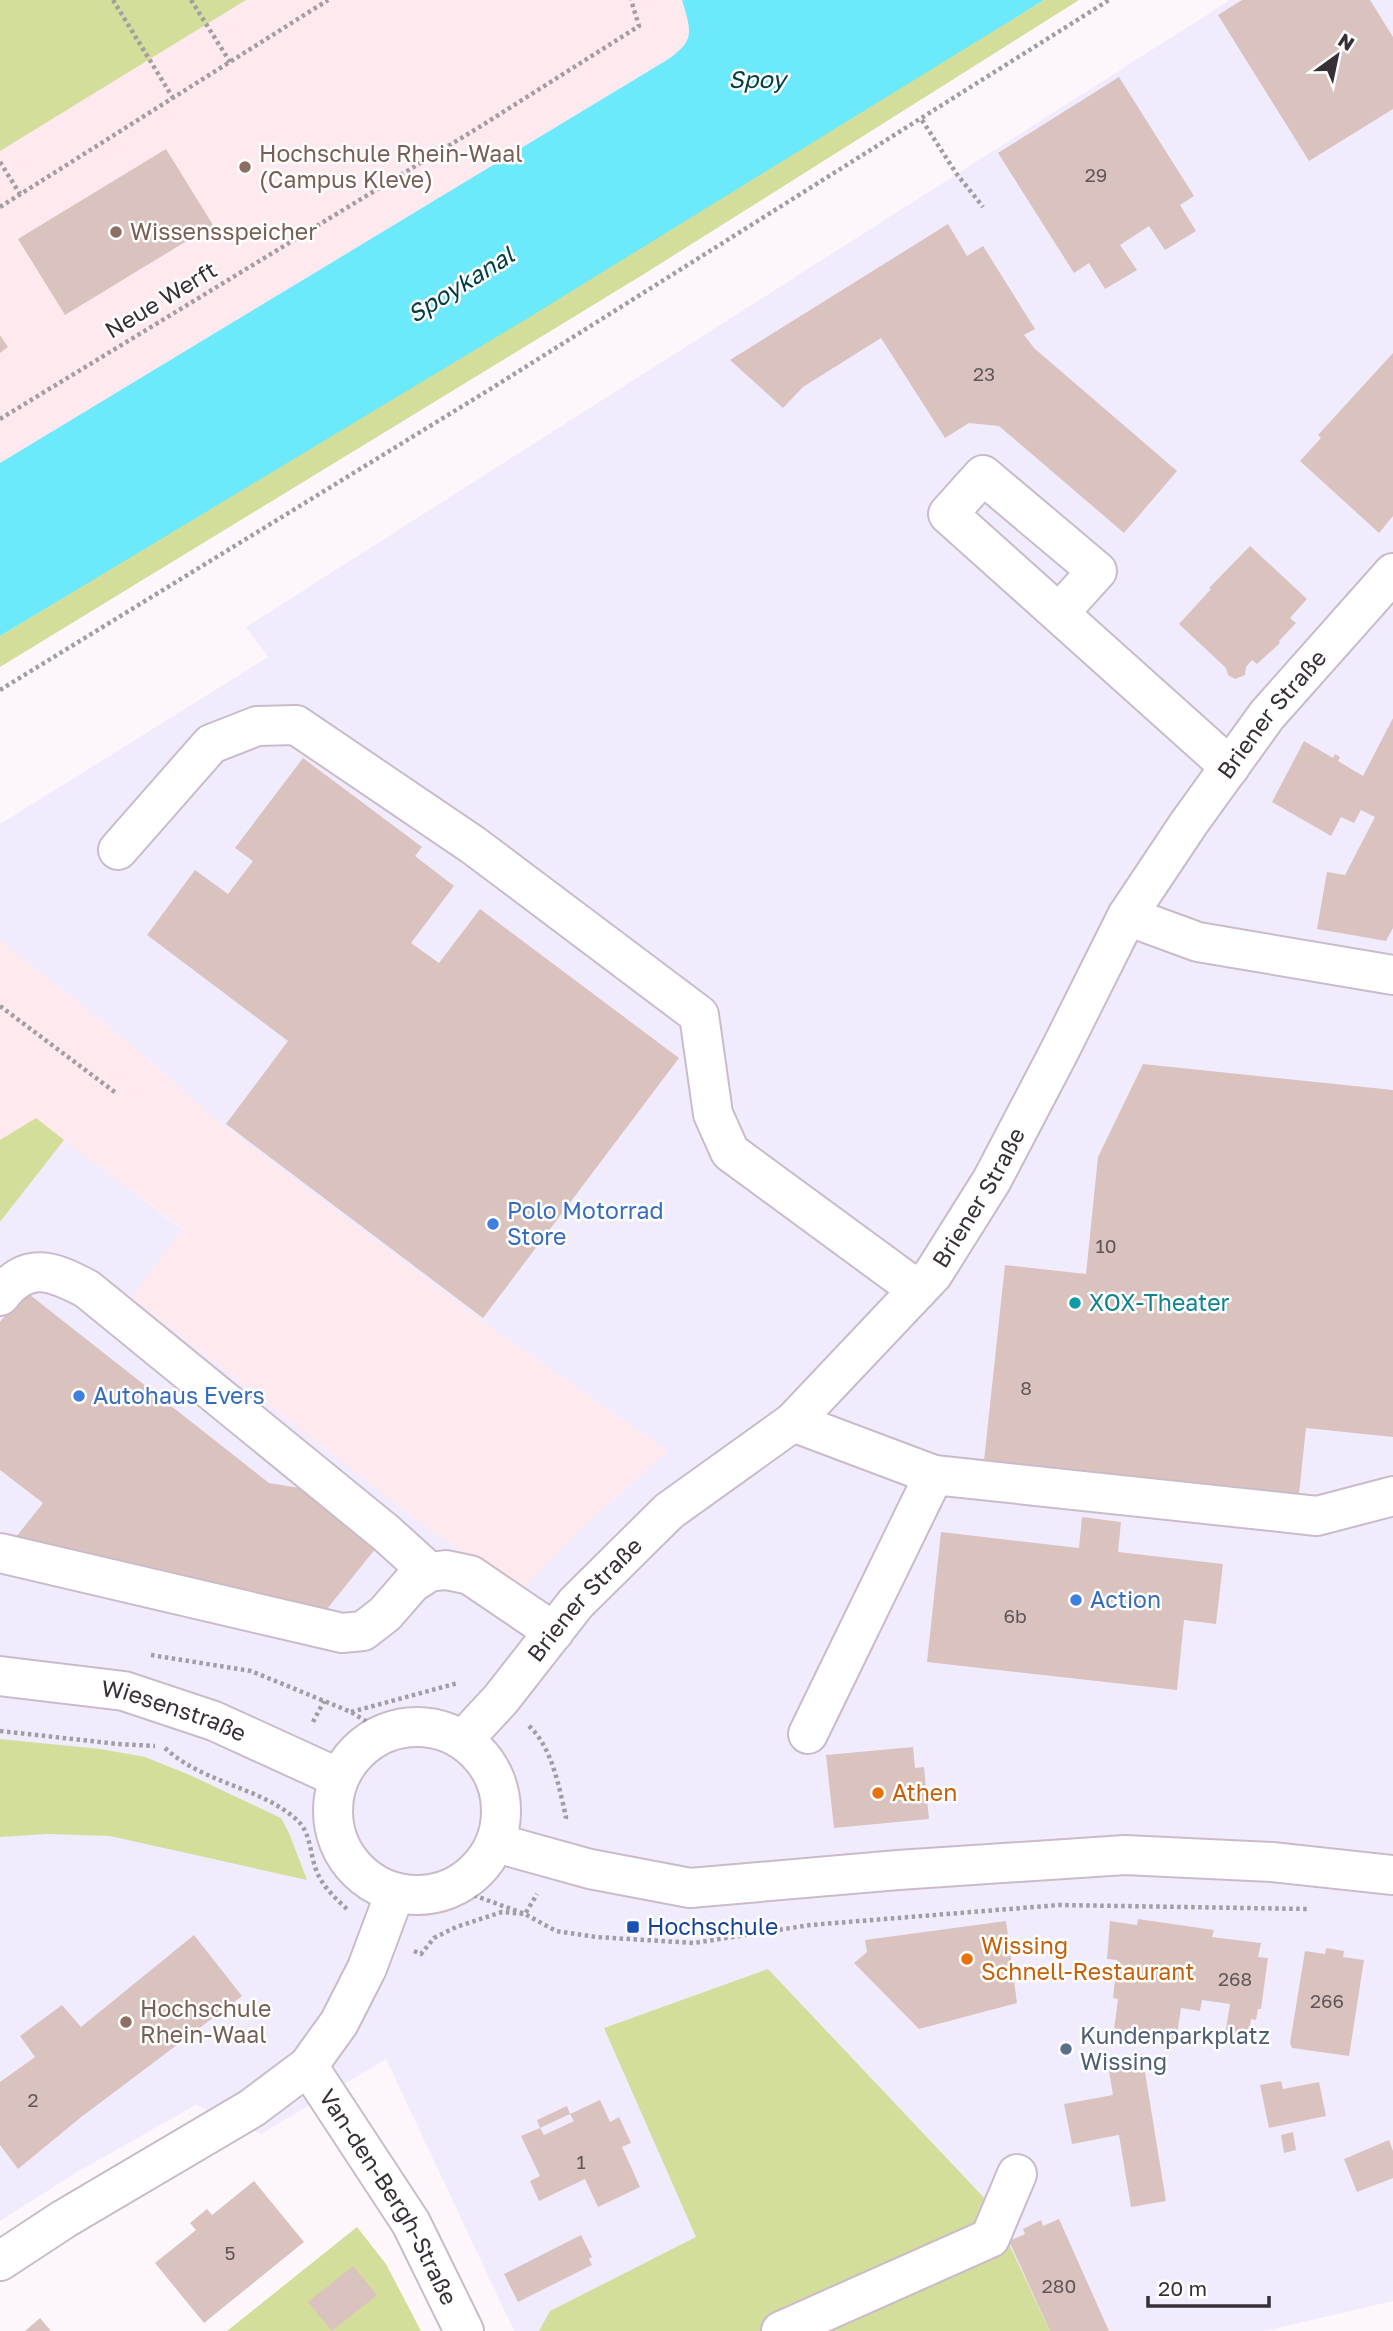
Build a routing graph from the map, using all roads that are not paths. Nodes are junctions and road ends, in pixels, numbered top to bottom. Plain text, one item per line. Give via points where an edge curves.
1 (1393, 573) edge
2 (1059, 613) dead end
3 (1230, 767) junction
4 (118, 850) dead end
5 (1127, 916) junction
6 (1393, 975) edge
7 (918, 1290) junction
8 (0, 1296) edge
9 (793, 1422) junction
10 (934, 1475) junction
11 (1393, 1496) edge
12 (0, 1553) edge
13 (429, 1572) junction
14 (554, 1632) junction
15 (0, 1676) edge
16 (808, 1734) dead end
17 (463, 1740) junction
18 (339, 1777) junction
19 (496, 1843) junction
20 (1393, 1875) edge
21 (395, 1893) junction
22 (307, 2066) junction
23 (1017, 2175) dead end
24 (0, 2261) edge
25 (464, 2331) edge
26 (781, 2331) edge

1 - 3 street, Briener Straße via 1267,715
2 - 3 street
3 - 5 street, Briener Straße
4 - 7 street via 211,744 257,726 296,725 473,845 699,1015 713,1114 730,1152
5 - 6 street via 1198,942
5 - 7 street, Briener Straße via 992,1180 933,1274
7 - 9 street, Briener Straße
8 - 13 street via 26,1274 43,1271 88,1289
9 - 10 street
9 - 14 street, Briener Straße via 669,1511 576,1603
10 - 11 street via 1317,1516
10 - 16 street
12 - 13 street via 342,1633 363,1631
13 - 14 street via 470,1575
14 - 17 street, Briener Straße
15 - 18 street, Wiesenstraße via 124,1690 214,1721
17 - 18 street via 438,1730 411,1727 385,1733 357,1751
17 - 19 street via 484,1760 498,1785 502,1814
18 - 21 street via 332,1806 336,1835 348,1860 369,1881
19 - 20 street via 590,1869 690,1888 1125,1855 1272,1862
19 - 21 street via 486,1861 454,1888 425,1896
21 - 22 street via 367,1968 339,2023
22 - 24 street via 252,2108
22 - 25 street, Van-den-Bergh-Straße via 411,2223
23 - 26 street via 990,2238

